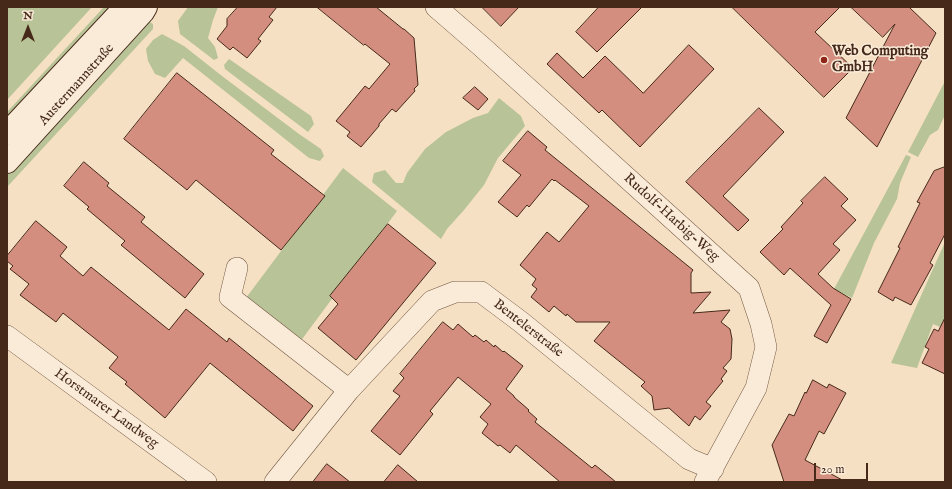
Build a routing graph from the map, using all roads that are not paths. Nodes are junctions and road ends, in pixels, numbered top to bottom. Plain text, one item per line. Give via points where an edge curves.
1 (125, 7) edge
2 (146, 7) edge
3 (436, 7) edge
4 (7, 133) edge
5 (7, 162) edge
6 (237, 268) dead end
7 (7, 336) edge
8 (349, 390) junction
9 (709, 475) edge
10 (206, 482) edge
11 (275, 482) edge

1 - 4 main road, Austermannstraße
2 - 5 main road, Austermannstraße
3 - 9 street, Rudolf-Harbig-Weg via 749,288 762,324 766,347 756,388
6 - 8 street via 230,297
7 - 10 street, Horstmarer Landweg
8 - 9 street, Bentelerstraße via 432,301 455,292 481,292
8 - 11 street, Bentelerstraße

